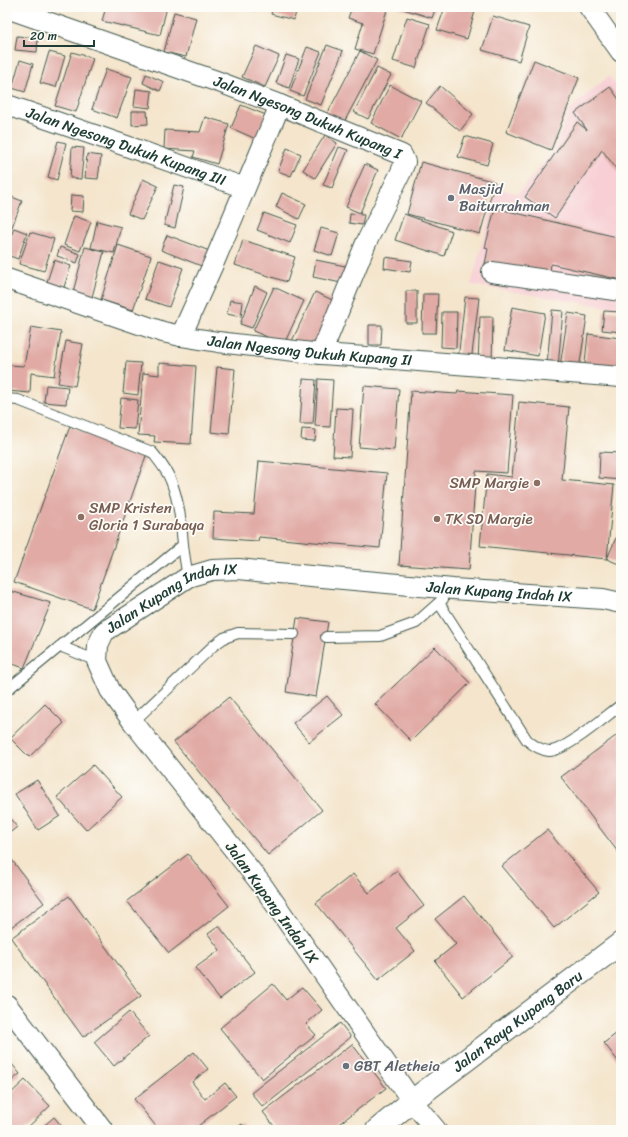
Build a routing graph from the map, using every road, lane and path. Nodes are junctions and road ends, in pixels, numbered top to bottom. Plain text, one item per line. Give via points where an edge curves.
1 (589, 7) edge
2 (7, 8) edge
3 (621, 52) edge
4 (7, 105) edge
5 (280, 105) junction
6 (245, 188) junction
7 (492, 272) dead end
8 (7, 279) edge
9 (621, 291) edge
10 (181, 336) junction
11 (321, 354) junction
12 (621, 378) edge
13 (7, 399) edge
14 (183, 545) junction
15 (188, 577) junction
16 (453, 589) junction
17 (439, 603) junction
18 (621, 603) edge
19 (294, 634) dead end
20 (326, 637) dead end
21 (60, 646) junction
22 (97, 661) junction
23 (7, 690) edge
24 (621, 704) edge
25 (133, 722) junction
26 (621, 943) edge
27 (7, 1005) edge
28 (412, 1101) junction
29 (104, 1130) edge
30 (377, 1130) edge
31 (436, 1130) edge

1 - 3 street
2 - 5 street, Jalan Ngesong Dukuh Kupang I
4 - 6 street, Jalan Ngesong Dukuh Kupang III
5 - 6 street, Jalan Ngesong Dukuh Kupang III
5 - 11 street, Jalan Ngesong Dukuh Kupang I via 402,154 405,162 366,243
6 - 10 street, Jalan Ngesong Dukuh Kupang III
7 - 9 street
8 - 10 street, Jalan Ngesong Dukuh Kupang II
10 - 11 street, Jalan Ngesong Dukuh Kupang II
11 - 12 street, Jalan Ngesong Dukuh Kupang II
13 - 14 lane via 18,400 152,452 170,480 177,501
14 - 15 lane
14 - 21 lane
15 - 16 street, Jalan Kupang Indah IX via 212,570 239,569
15 - 22 street, Jalan Kupang Indah IX via 104,632 98,645
16 - 17 lane
16 - 18 street, Jalan Kupang Indah IX via 603,599
17 - 20 lane via 416,623 380,636
17 - 24 lane via 527,740 537,748 556,750 572,742
19 - 25 lane via 238,633 224,638
21 - 22 lane
21 - 23 lane
22 - 25 street, Jalan Kupang Indah IX via 110,690
25 - 28 street, Jalan Kupang Indah IX via 262,885
26 - 28 street, Jalan Raya Kupang Baru
27 - 29 street
28 - 30 street, Jalan Raya Kupang Baru
28 - 31 street, Jalan Kupang Indah IX

